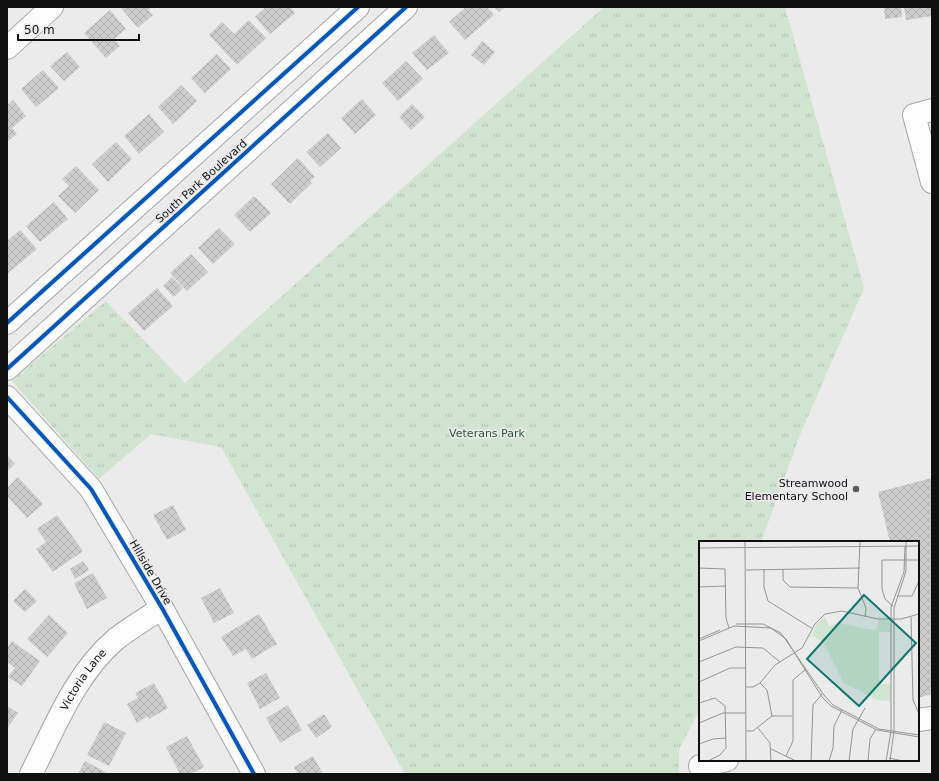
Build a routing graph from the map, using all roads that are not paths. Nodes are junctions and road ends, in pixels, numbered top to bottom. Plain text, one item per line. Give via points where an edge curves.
1 (52, 7) edge
2 (358, 7) edge
3 (406, 7) edge
4 (7, 48) edge
5 (932, 110) edge
6 (932, 182) edge
7 (7, 323) edge
8 (7, 369) edge
9 (7, 397) edge
10 (162, 608) junction
11 (932, 718) edge
12 (919, 720) edge
13 (722, 761) edge
14 (700, 766) dead end
15 (31, 774) edge
16 (254, 774) edge

1 - 4 street
2 - 7 street
3 - 8 street, South Park Boulevard
5 - 6 street via 914,115
9 - 10 street, Hillside Drive via 91,489
10 - 15 street, Victoria Lane via 116,639 90,665 73,691
10 - 16 street, Hillside Drive
11 - 12 street
13 - 14 street

